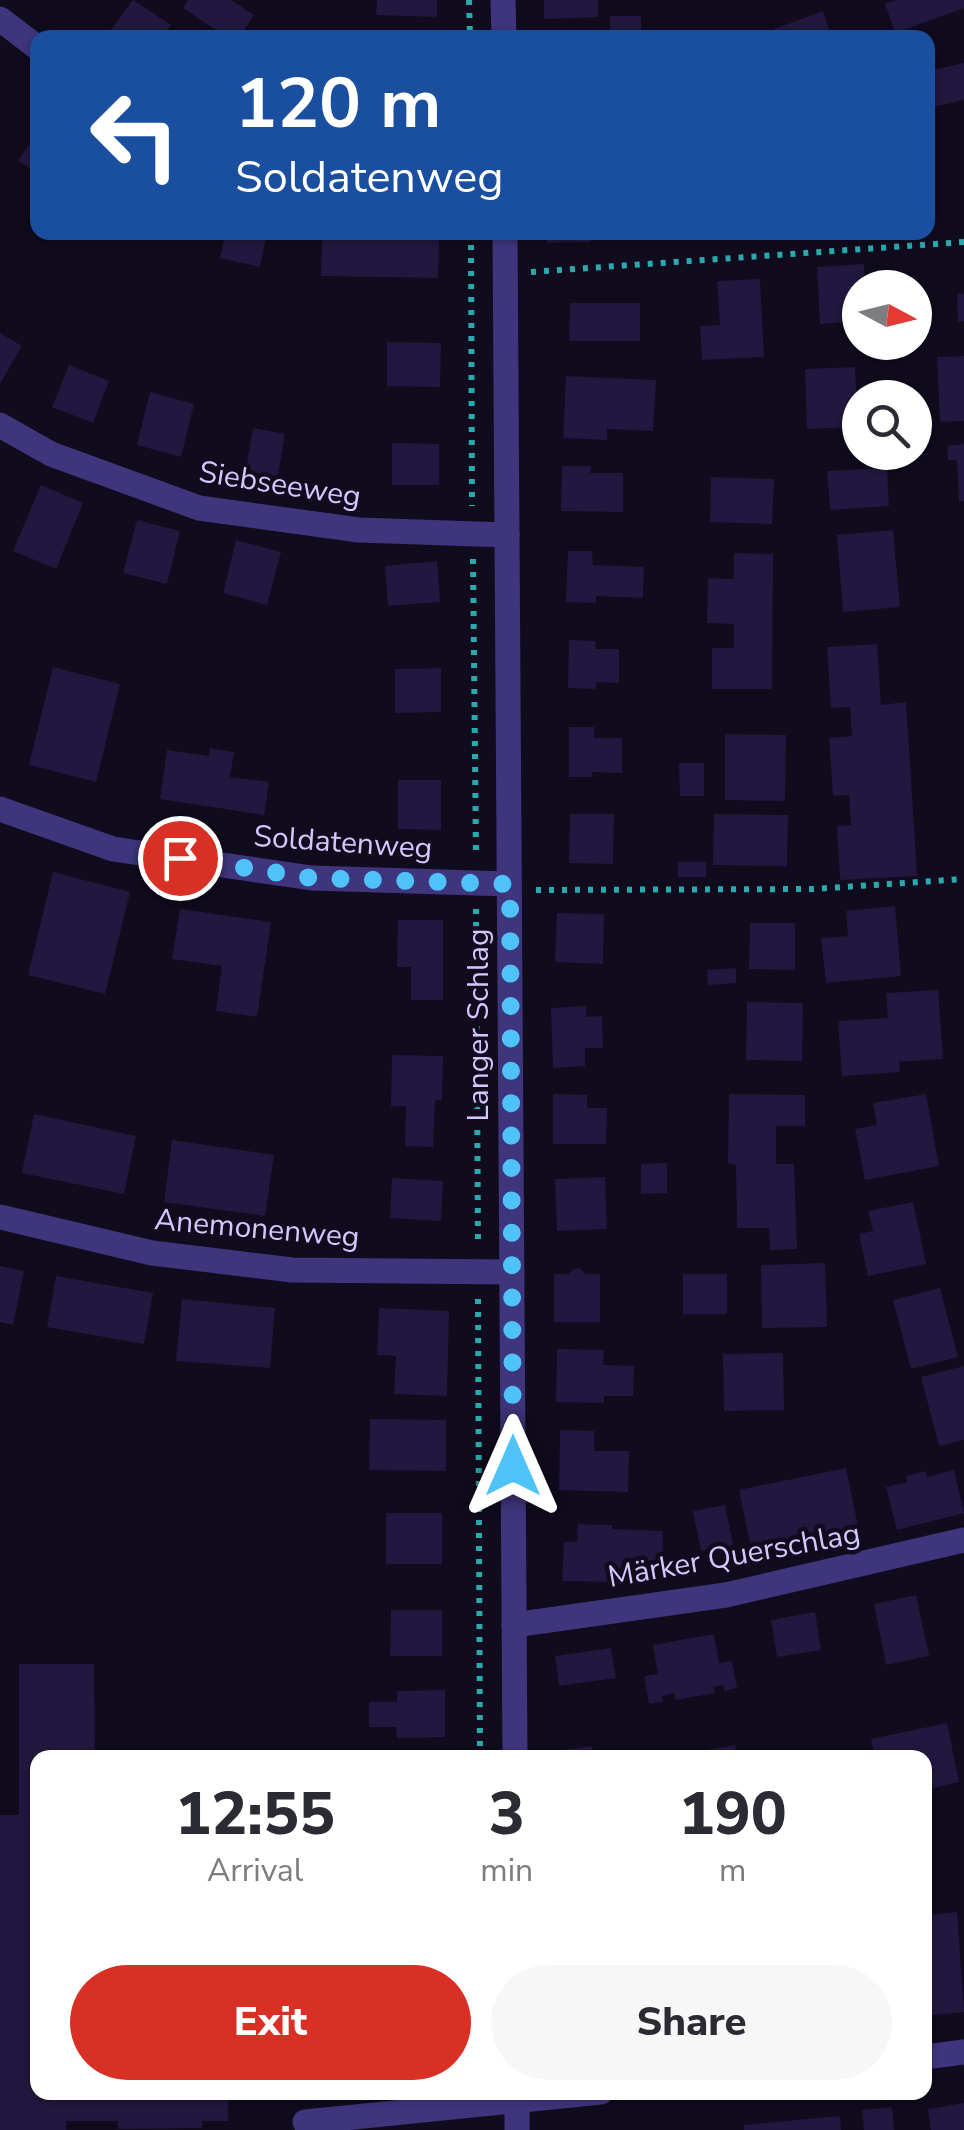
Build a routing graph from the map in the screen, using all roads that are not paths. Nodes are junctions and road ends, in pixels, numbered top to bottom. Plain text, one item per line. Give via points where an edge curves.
1 (503, 0) edge
2 (0, 19) edge
3 (504, 30) edge
4 (30, 42) edge
5 (505, 240) edge
6 (0, 425) edge
7 (507, 536) junction
8 (0, 809) edge
9 (510, 884) junction
10 (0, 1217) edge
11 (512, 1272) junction
12 (964, 1540) edge
13 (514, 1625) junction
14 (515, 1750) edge
15 (964, 2052) edge
16 (932, 2056) edge
17 (491, 2100) edge
18 (517, 2100) edge
19 (304, 2122) dead end
20 (517, 2130) edge

1 - 3 street
2 - 4 street
5 - 7 street, Langer Schlag
6 - 7 street, Siebseeweg via 50,454 199,508 359,530
7 - 9 street, Langer Schlag
8 - 9 street, Soldatenweg via 113,849 312,878
9 - 11 street, Langer Schlag
10 - 11 street, Anemonenweg via 152,1253 292,1270
11 - 13 street, Langer Schlag
12 - 13 street, Märker Querschlag via 726,1595
13 - 14 street, Langer Schlag
15 - 16 street
17 - 19 street
18 - 20 street

